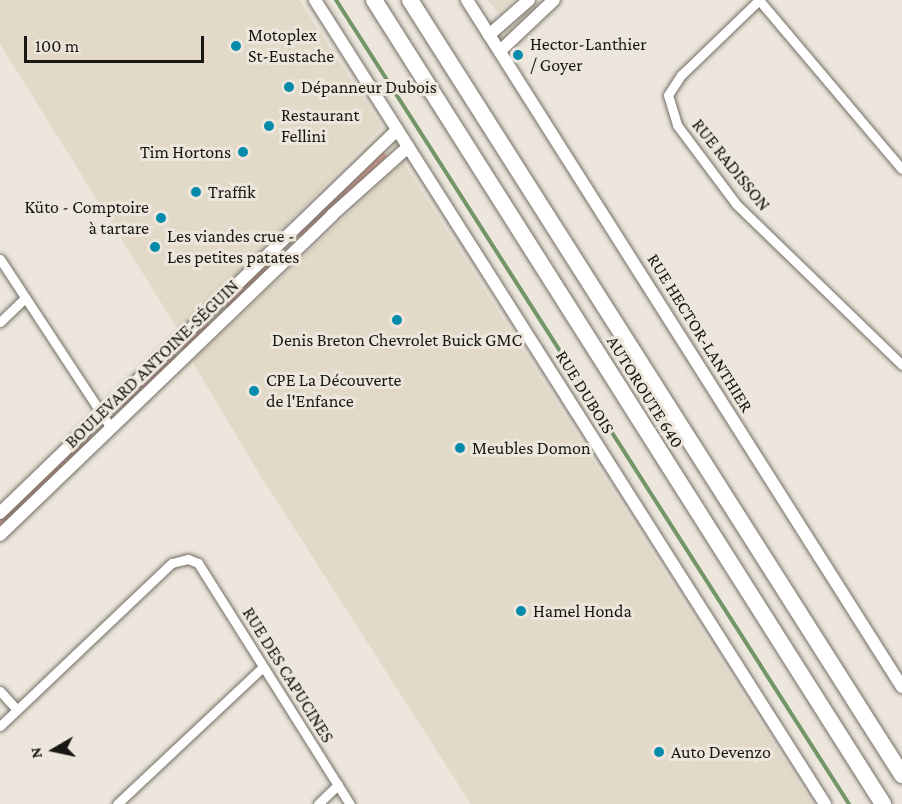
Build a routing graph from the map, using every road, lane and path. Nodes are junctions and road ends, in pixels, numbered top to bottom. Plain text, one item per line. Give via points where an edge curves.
1 (315, 0) edge
2 (374, 0) edge
3 (410, 0) edge
4 (467, 0) edge
5 (529, 0) edge
6 (554, 0) edge
7 (759, 0) edge
8 (489, 35) junction
9 (500, 51) junction
10 (397, 130) junction
11 (408, 147) junction
12 (902, 169) edge
13 (280, 242) junction
14 (291, 255) junction
15 (0, 259) edge
16 (25, 298) junction
17 (212, 308) junction
18 (223, 321) junction
19 (0, 322) edge
20 (902, 365) edge
21 (101, 416) junction
22 (111, 428) junction
23 (0, 513) edge
24 (0, 535) edge
25 (262, 668) junction
26 (902, 687) edge
27 (0, 691) edge
28 (17, 710) junction
29 (0, 726) edge
30 (902, 775) edge
31 (338, 785) junction
32 (117, 804) edge
33 (318, 804) edge
34 (350, 804) edge
35 (825, 804) edge
36 (883, 804) edge

1 - 10 street, RUE DUBOIS
2 - 36 highway, AUTOROUTE 640
3 - 30 highway, AUTOROUTE 640
4 - 8 street, RUE HECTOR-LANTHIER
5 - 8 street
6 - 9 street
7 - 12 street
7 - 20 street, RUE RADISSON via 681,75 668,96 677,125 736,204
8 - 9 street, RUE HECTOR-LANTHIER
9 - 26 street, RUE HECTOR-LANTHIER
10 - 11 street, RUE DUBOIS
10 - 13 street, BOULEVARD ANTOINE-SÉGUIN
11 - 14 street, BOULEVARD ANTOINE-SÉGUIN
11 - 35 street, RUE DUBOIS
13 - 14 street
13 - 17 street, BOULEVARD ANTOINE-SÉGUIN
14 - 18 street, BOULEVARD ANTOINE-SÉGUIN
15 - 16 street
16 - 19 street
16 - 21 street
17 - 18 street
17 - 21 street, BOULEVARD ANTOINE-SÉGUIN
18 - 22 street, BOULEVARD ANTOINE-SÉGUIN
21 - 22 street
21 - 23 street, BOULEVARD ANTOINE-SÉGUIN
22 - 24 street, BOULEVARD ANTOINE-SÉGUIN
25 - 28 street, RUE DES CAPUCINES via 198,563 188,559 172,563
25 - 31 street, RUE DES CAPUCINES
25 - 32 street
27 - 28 street
28 - 29 street
31 - 33 street
31 - 34 street, RUE DES CAPUCINES

